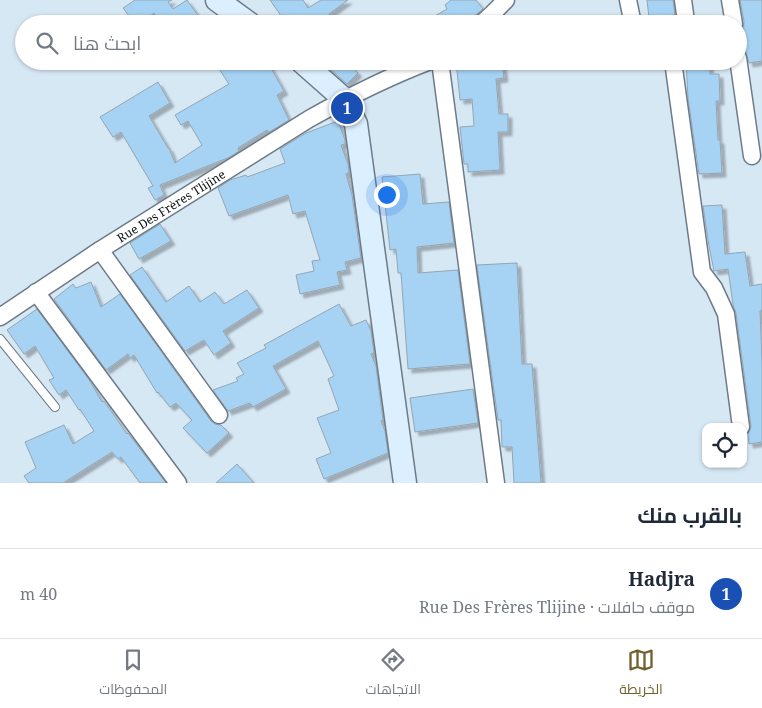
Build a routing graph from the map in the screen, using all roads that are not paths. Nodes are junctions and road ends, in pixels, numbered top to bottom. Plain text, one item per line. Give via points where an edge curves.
1 (218, 0) edge
2 (506, 0) edge
3 (628, 0) edge
4 (683, 0) edge
5 (730, 0) edge
6 (238, 15) edge
7 (491, 15) edge
8 (631, 15) edge
9 (685, 15) edge
10 (732, 15) edge
11 (311, 70) edge
12 (409, 70) edge
13 (441, 70) edge
14 (674, 70) edge
15 (740, 70) edge
16 (344, 100) junction
17 (752, 156) dead end
18 (100, 250) junction
19 (36, 292) junction
20 (0, 318) edge
21 (0, 339) edge
22 (55, 407) dead end
23 (219, 415) dead end
24 (740, 423) edge
25 (178, 483) edge
26 (405, 483) edge
27 (496, 483) edge

1 - 6 street
2 - 7 street
3 - 8 street
4 - 9 street
5 - 10 street
11 - 16 street
12 - 16 street, Rue Des Frères Tlijine
13 - 27 street
14 - 24 street via 702,272 726,314
15 - 17 street
16 - 18 street, Rue Des Frères Tlijine
16 - 26 street via 356,124
18 - 19 street, Rue Des Frères Tlijine
18 - 23 street
19 - 20 street, Rue Des Frères Tlijine
19 - 25 street
21 - 22 lane

